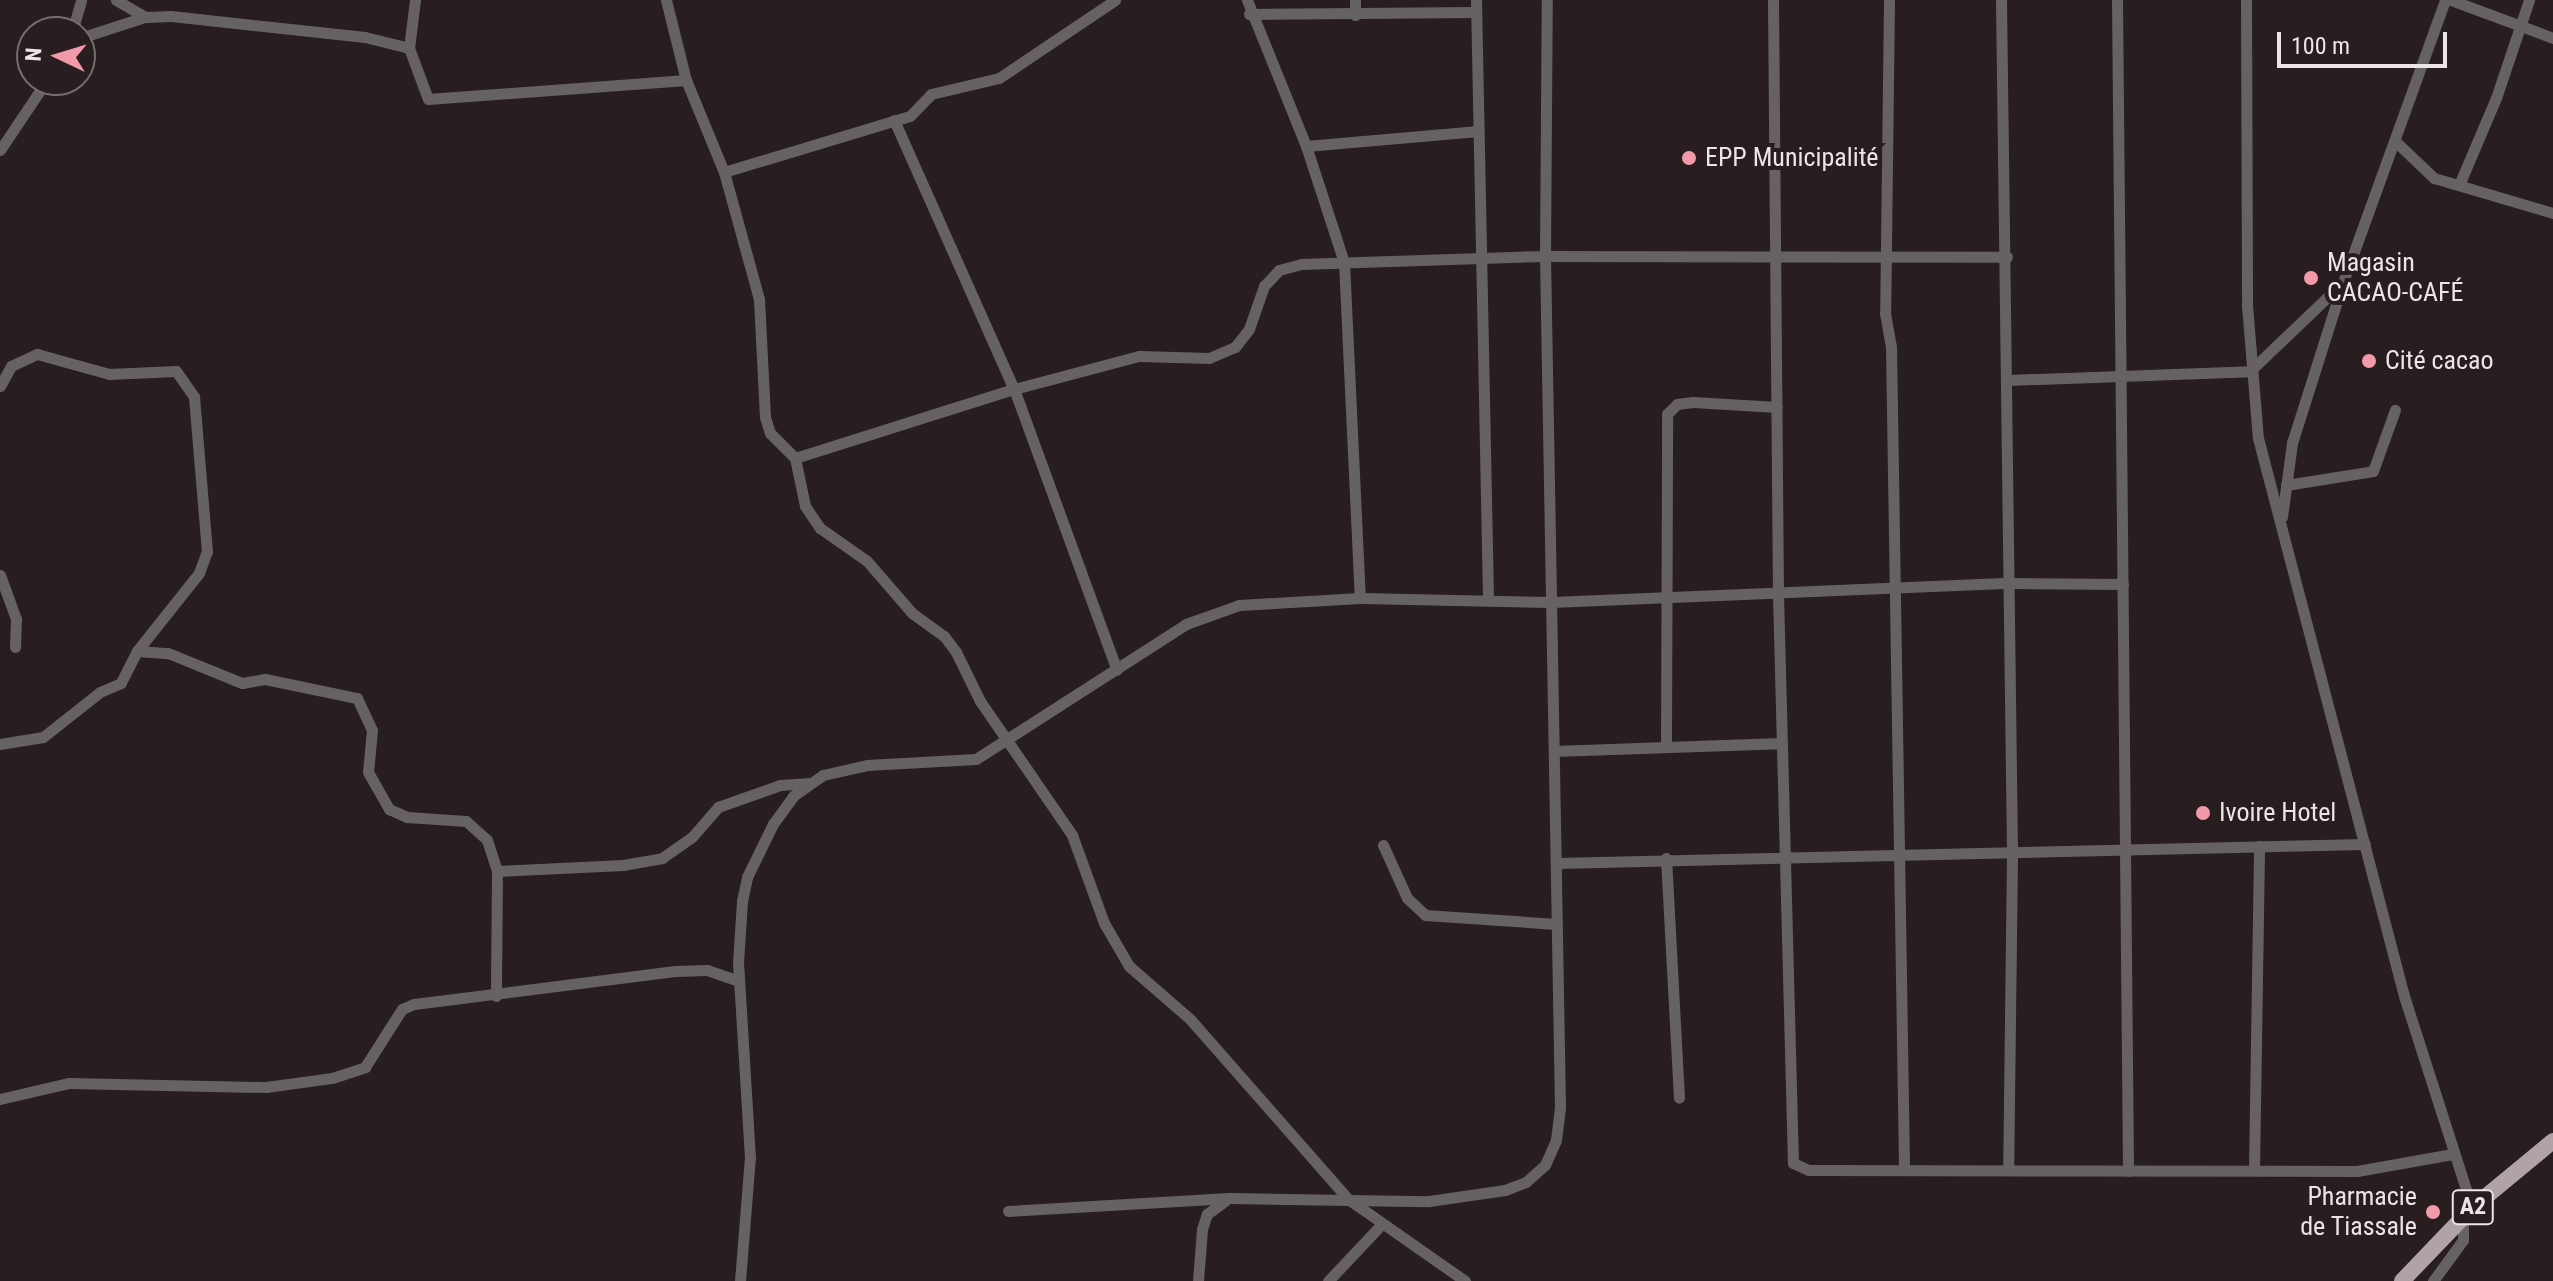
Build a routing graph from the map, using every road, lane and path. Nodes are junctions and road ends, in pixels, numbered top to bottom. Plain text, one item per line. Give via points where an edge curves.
1 (116, 0) edge
2 (415, 0) edge
3 (666, 0) edge
4 (1115, 0) edge
5 (1247, 0) edge
6 (1355, 0) edge
7 (1547, 0) edge
8 (1773, 0) edge
9 (1889, 0) edge
10 (2001, 0) edge
11 (2117, 0) edge
12 (2246, 0) edge
13 (2448, 0) edge
14 (2529, 0) edge
15 (1475, 6) edge
16 (1249, 14) junction
17 (1355, 15) junction
18 (145, 17) junction
19 (2521, 25) junction
20 (96, 33) edge
21 (2553, 38) edge
22 (409, 48) junction
23 (686, 80) junction
24 (36, 96) edge
25 (894, 120) junction
26 (1478, 131) junction
27 (2395, 141) junction
28 (1306, 146) junction
29 (0, 150) edge
30 (724, 172) junction
31 (2459, 185) junction
32 (2553, 213) edge
33 (1545, 256) junction
34 (1887, 256) junction
35 (2007, 257) junction
36 (1480, 258) junction
37 (1779, 258) junction
38 (1344, 262) junction
39 (2343, 282) junction
40 (2250, 371) junction
41 (2119, 377) junction
42 (2008, 380) junction
43 (0, 386) edge
44 (1014, 389) junction
45 (1777, 407) junction
46 (2395, 410) dead end
47 (795, 458) junction
48 (2286, 485) junction
49 (2281, 525) junction
50 (0, 575) edge
51 (2010, 583) junction
52 (2123, 584) junction
53 (1895, 590) junction
54 (1778, 595) junction
55 (1664, 597) junction
56 (1360, 598) junction
57 (1488, 598) junction
58 (1551, 602) junction
59 (15, 647) dead end
60 (137, 651) junction
61 (1117, 670) junction
62 (1006, 741) junction
63 (1782, 743) junction
64 (0, 744) edge
65 (1666, 745) junction
66 (1554, 751) junction
67 (808, 783) junction
68 (2365, 844) junction
69 (1383, 845) dead end
70 (2259, 846) junction
71 (2128, 851) junction
72 (1783, 856) junction
73 (2012, 856) junction
74 (1666, 858) junction
75 (1896, 858) junction
76 (1558, 863) junction
77 (497, 871) junction
78 (1556, 924) junction
79 (739, 981) junction
80 (496, 996) junction
81 (1679, 1098) dead end
82 (0, 1099) edge
83 (2553, 1141) edge
84 (2452, 1154) junction
85 (1904, 1168) junction
86 (2008, 1169) junction
87 (2254, 1170) junction
88 (2128, 1171) junction
89 (1229, 1198) junction
90 (1348, 1199) junction
91 (1008, 1211) dead end
92 (2467, 1213) junction
93 (1381, 1225) junction
94 (740, 1281) edge
95 (1198, 1281) edge
96 (1328, 1281) edge
97 (1465, 1281) edge
98 (2402, 1281) edge
99 (2433, 1281) edge

1 - 18 street
2 - 22 street
3 - 23 street
4 - 25 street via 999,78 944,88 910,116
5 - 16 street
6 - 17 street
7 - 33 street
8 - 37 street
9 - 34 street
10 - 35 street
11 - 41 street
12 - 40 street
13 - 19 street
13 - 27 street
14 - 19 street
15 - 17 street
15 - 26 street
16 - 17 street
16 - 28 street
18 - 20 street
18 - 22 street via 365,37
19 - 21 street
19 - 31 street
22 - 23 street via 422,93 437,101
23 - 30 street
24 - 29 street
25 - 30 street
25 - 44 street
26 - 28 street
26 - 36 street
27 - 31 street via 2434,178
27 - 39 street
28 - 38 street
30 - 47 street via 761,312 765,417 770,433
31 - 32 street
33 - 36 street
33 - 37 street
33 - 58 street
34 - 35 street
34 - 37 street
34 - 53 street
35 - 42 street
36 - 38 street
36 - 57 street
37 - 45 street
38 - 44 street via 1279,270 1264,286 1249,329 1235,347 1209,358 1139,356
38 - 56 street
39 - 40 street
39 - 48 street via 2292,443
40 - 41 street
40 - 49 street via 2258,438
41 - 42 street
41 - 52 street
42 - 51 street
43 - 60 street via 11,366 37,354 109,374 176,371 187,382 194,397 207,551 199,573
44 - 47 street
44 - 61 street
45 - 54 street
45 - 55 street via 1693,402 1677,404 1667,414
46 - 48 street via 2373,471
47 - 62 street via 805,506 820,528 867,561 912,613 944,636
48 - 49 street
49 - 68 street
50 - 59 street via 16,619
51 - 52 street
51 - 53 street
51 - 73 street
52 - 71 street
53 - 54 street
53 - 75 street
54 - 55 street
54 - 63 street
55 - 58 street
55 - 65 street
56 - 57 street
56 - 61 street via 1210,611
57 - 58 street
58 - 66 street
60 - 64 street via 121,683 100,692 55,730
60 - 77 street via 168,653 242,683 265,679 357,698 372,730 368,772 377,795 407,817 466,821 479,828
61 - 62 street
62 - 67 street via 964,762 867,765
62 - 90 street via 1072,835 1104,923 1129,966 1190,1019
63 - 65 street
63 - 72 street
65 - 66 street
66 - 76 street
67 - 77 street via 780,785 718,807 692,837 662,858
67 - 79 street via 773,824 747,877
68 - 70 street
68 - 84 street
69 - 78 street via 1407,898 1425,915
70 - 71 street
70 - 87 street
71 - 73 street
71 - 88 street
72 - 74 street
72 - 75 street
72 - 85 street via 1793,1163 1809,1170
73 - 75 street
73 - 86 street
74 - 76 street
74 - 81 street
75 - 85 street
76 - 78 street
77 - 80 street
78 - 90 street via 1560,1107 1556,1140 1545,1165 1526,1182 1492,1192 1429,1201
79 - 80 street via 707,970 675,971
79 - 94 street via 746,1018 750,1158
80 - 82 street via 402,1009 365,1067 332,1078 266,1087 69,1083
83 - 92 main road, A2
84 - 87 street via 2370,1170
84 - 92 street
85 - 86 street
86 - 88 street
87 - 88 street
89 - 90 street
89 - 91 street
89 - 95 street via 1207,1214
90 - 93 street
92 - 98 main road, A2
92 - 99 street via 2463,1240
93 - 96 street
93 - 97 street

